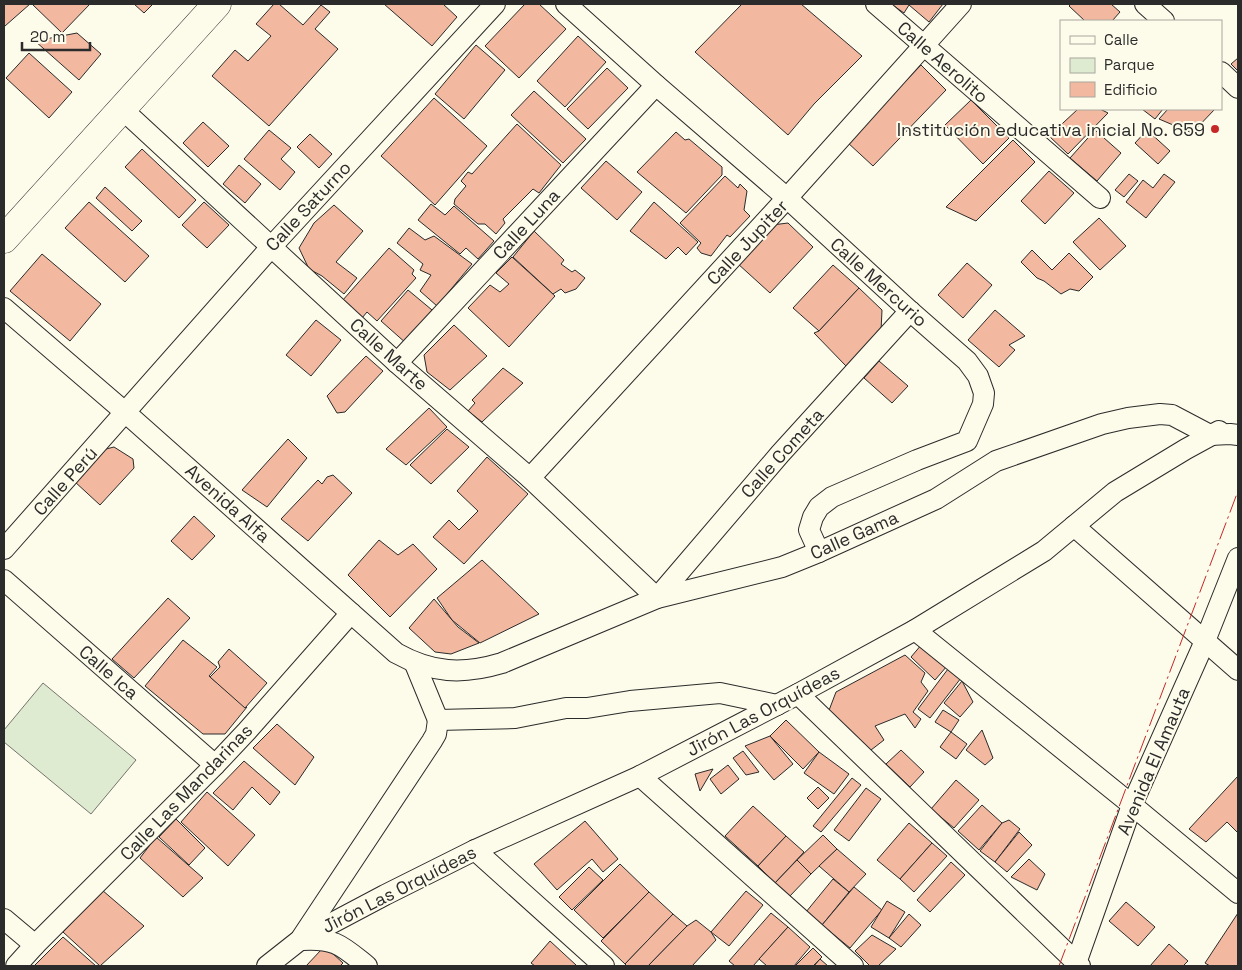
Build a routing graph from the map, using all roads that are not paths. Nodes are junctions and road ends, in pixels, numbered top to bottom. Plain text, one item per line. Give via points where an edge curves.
1 (217, 4) edge
2 (495, 4) edge
3 (566, 4) edge
4 (876, 4) edge
5 (961, 4) edge
6 (1144, 4) edge
7 (1163, 20) edge
8 (924, 46) junction
9 (1222, 73) edge
10 (656, 86) junction
11 (1238, 88) edge
12 (122, 108) junction
13 (787, 198) junction
14 (1100, 198) dead end
15 (4, 239) edge
16 (272, 246) junction
17 (4, 308) edge
18 (910, 312) junction
19 (397, 363) junction
20 (126, 413) junction
21 (1238, 421) edge
22 (1210, 435) junction
23 (1238, 435) edge
24 (530, 478) junction
25 (1074, 526) junction
26 (4, 549) edge
27 (819, 552) junction
28 (1238, 558) edge
29 (4, 580) edge
30 (657, 598) junction
31 (351, 613) junction
32 (915, 630) junction
33 (1205, 641) junction
34 (415, 664) junction
35 (1238, 670) edge
36 (464, 671) joint
37 (798, 694) junction
38 (777, 705) junction
39 (438, 720) junction
40 (215, 765) junction
41 (640, 776) junction
42 (1132, 805) junction
43 (475, 850) junction
44 (1238, 893) edge
45 (4, 919) edge
46 (300, 940) junction
47 (35, 945) junction
48 (1077, 965) edge
49 (16, 966) edge
50 (268, 966) edge
51 (367, 966) edge
52 (604, 966) edge
53 (853, 966) edge

1 - 12 highway
2 - 16 street, Calle Saturno
3 - 10 street, Calle Mercurio
4 - 8 street, Calle Aerolito
5 - 8 street, Calle Jupiter
6 - 7 street
8 - 13 street, Calle Jupiter
8 - 14 street, Calle Aerolito
9 - 11 street
10 - 13 street, Calle Mercurio
10 - 19 street, Calle Luna
12 - 15 highway
12 - 16 street, Calle Marte
13 - 18 street, Calle Mercurio
13 - 24 street, Calle Jupiter
16 - 19 street, Calle Marte
16 - 20 street, Calle Saturno
17 - 20 street, Avenida Alfa
18 - 27 street, Calle Mercurio via 967,361 978,376 984,393 983,404 967,441 832,497 819,507 809,530
18 - 30 street, Calle Cometa via 780,454
19 - 24 street, Calle Marte
20 - 26 street, Calle Perú
20 - 31 street, Avenida Alfa
21 - 22 street, Jirón Las Orquídeas
22 - 23 street, Calle Gama
22 - 25 street, Jirón Las Orquídeas via 1115,492
22 - 27 street, Calle Gama via 1172,415 1128,418 1102,424 996,461 936,498
24 - 30 street, Calle Marte
25 - 32 street, Jirón Las Orquídeas via 1044,551
25 - 33 street
27 - 30 street, Calle Gama via 782,567
28 - 33 street, Avenida El Amauta
29 - 40 street, Calle Ica
30 - 36 street, Calle Gama via 502,663
31 - 34 street, Avenida Alfa via 396,653
31 - 40 street, Calle Las Mandarinas
32 - 37 street, Jirón Las Orquídeas
32 - 42 street
33 - 35 street
33 - 42 street, Avenida El Amauta
34 - 36 street, Avenida Alfa
34 - 39 street
37 - 38 street, Jirón Las Orquídeas
37 - 48 street
38 - 39 street via 720,693 566,708 515,718
38 - 41 street, Jirón Las Orquídeas
39 - 46 street via 432,741
40 - 47 street, Calle Las Mandarinas
41 - 43 street, Jirón Las Orquídeas
41 - 53 street
42 - 44 street
42 - 48 street, Avenida El Amauta
43 - 46 street, Jirón Las Orquídeas
43 - 52 street
45 - 47 street
46 - 50 street, Jirón Las Orquídeas
46 - 51 street via 333,941
47 - 49 street, Calle Las Mandarinas

